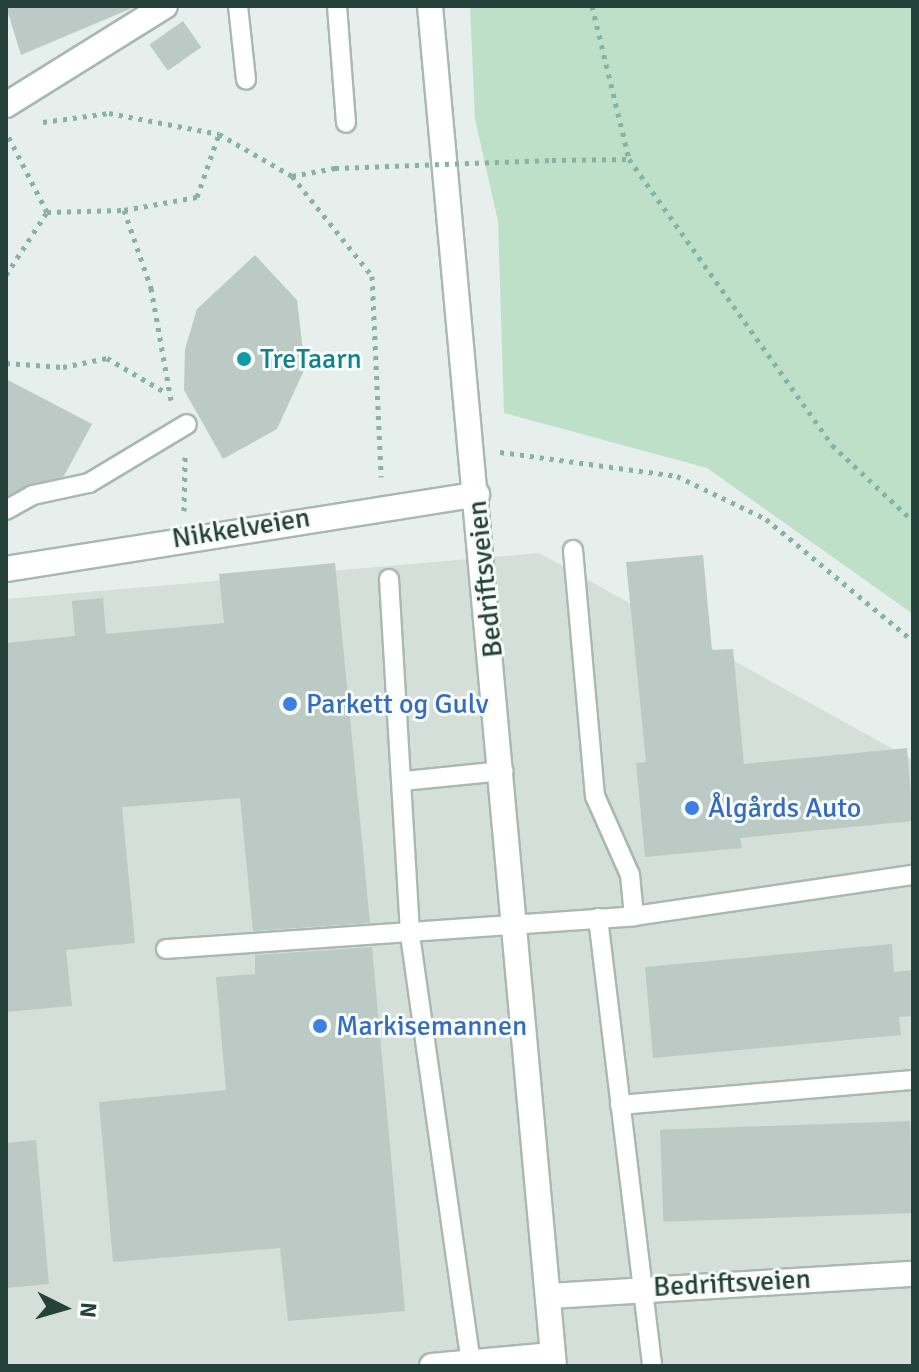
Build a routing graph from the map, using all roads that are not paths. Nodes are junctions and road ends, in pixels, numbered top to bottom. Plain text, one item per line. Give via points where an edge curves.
1 (165, 6) edge
2 (238, 6) edge
3 (337, 6) edge
4 (430, 6) edge
5 (246, 80) dead end
6 (13, 115) edge
7 (346, 123) dead end
8 (187, 424) road end
9 (477, 494) junction
10 (6, 510) edge
11 (573, 550) dead end
12 (6, 569) edge
13 (389, 579) dead end
14 (503, 771) junction
15 (404, 781) junction
16 (913, 875) edge
17 (634, 916) junction
18 (598, 918) junction
19 (518, 923) junction
20 (410, 935) junction
21 (166, 949) dead end
22 (913, 1080) edge
23 (620, 1105) junction
24 (913, 1274) edge
25 (640, 1287) junction
26 (550, 1296) junction
27 (553, 1360) edge
28 (471, 1364) edge
29 (432, 1366) edge
30 (652, 1366) edge

1 - 6 street
2 - 5 lane
3 - 7 lane
4 - 9 street, Bedriftsveien
8 - 10 lane via 89,483 33,495
9 - 12 street, Nikkelveien
9 - 14 street, Bedriftsveien
11 - 17 lane via 595,796 630,875
13 - 15 lane
14 - 15 lane
14 - 19 street, Bedriftsveien
15 - 20 lane
16 - 17 lane
17 - 18 lane
18 - 19 lane
18 - 23 lane
19 - 20 lane
19 - 26 street, Bedriftsveien
20 - 21 lane
20 - 28 lane
22 - 23 lane
23 - 25 lane
24 - 25 street, Bedriftsveien
25 - 26 street, Bedriftsveien
25 - 30 lane
26 - 27 street, Bedriftsveien
27 - 28 street
28 - 29 street

